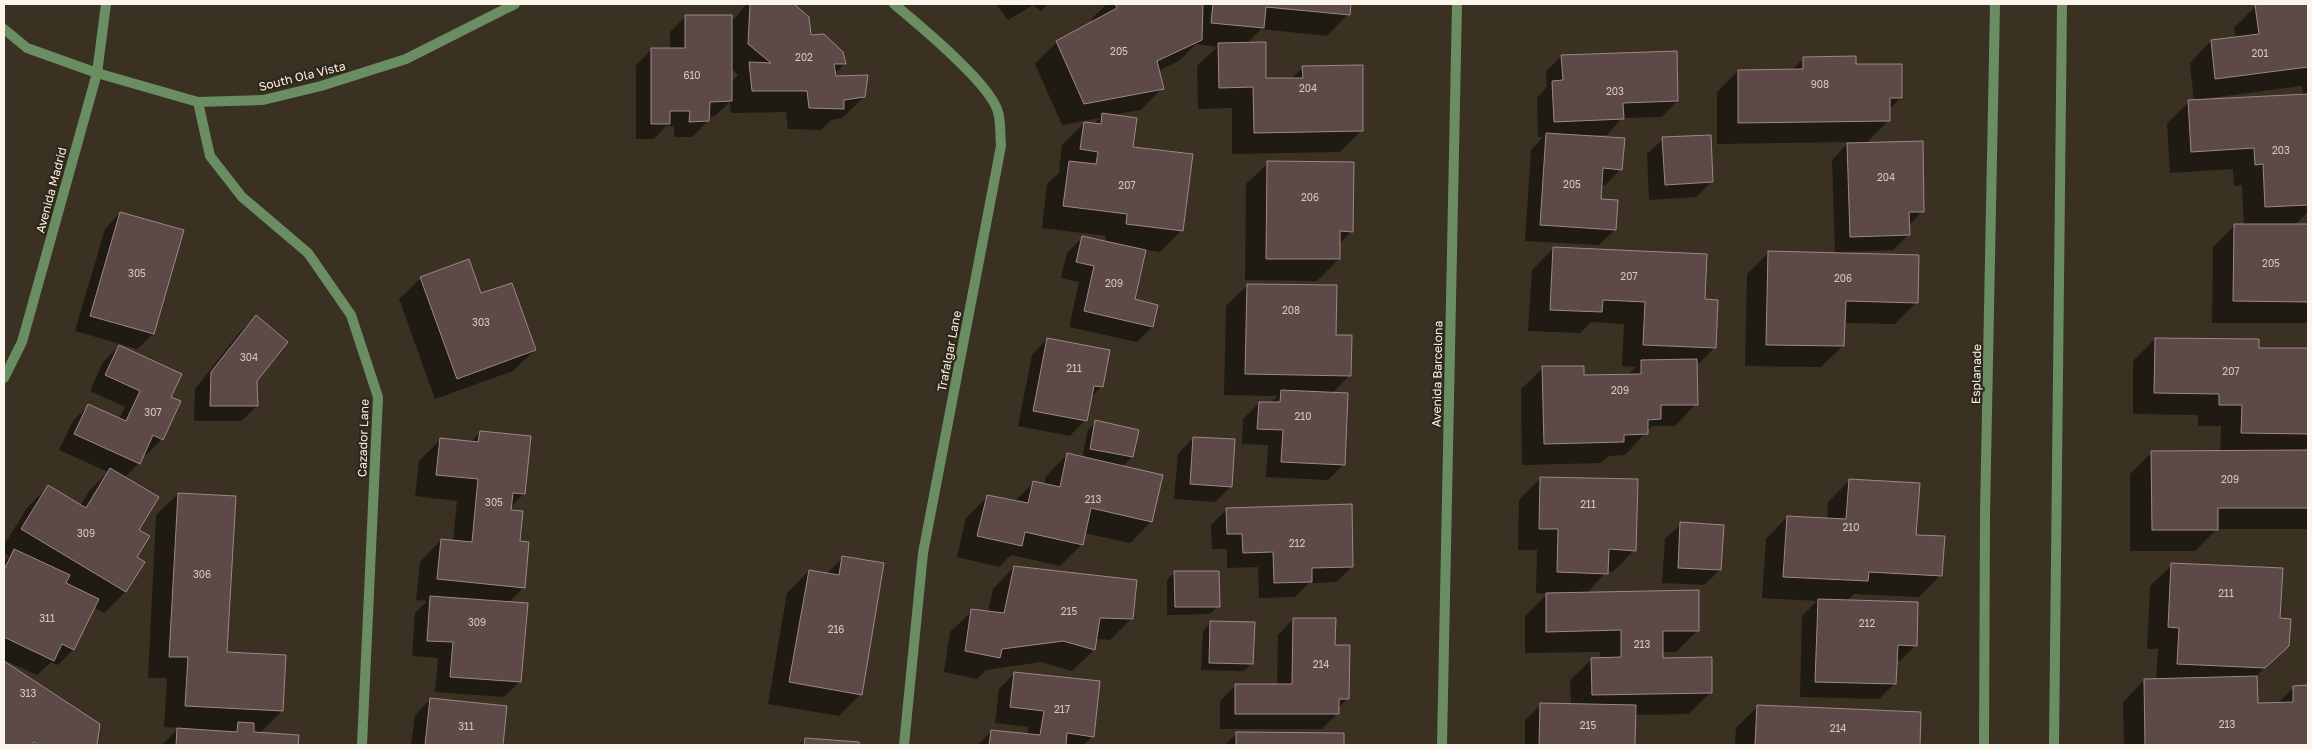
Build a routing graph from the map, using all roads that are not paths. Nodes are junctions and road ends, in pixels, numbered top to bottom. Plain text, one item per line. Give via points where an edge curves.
1 (106, 4) edge
2 (515, 4) edge
3 (894, 4) edge
4 (1457, 4) edge
5 (1995, 4) edge
6 (2062, 4) edge
7 (4, 29) edge
8 (98, 73) junction
9 (198, 102) junction
10 (4, 378) edge
11 (362, 745) edge
12 (904, 745) edge
13 (1442, 745) edge
14 (1984, 745) edge
15 (2054, 745) edge

1 - 8 street, Avenida Madrid
2 - 9 street, South Ola Vista via 406,59 321,86 263,100
3 - 12 street, Trafalgar Lane via 933,36 980,84 998,110 1001,146 923,553
4 - 13 street, Avenida Barcelona
5 - 14 street, Esplanade
6 - 15 street
7 - 8 street, South Ola Vista via 27,48
8 - 9 street, South Ola Vista
8 - 10 street, Avenida Madrid via 22,342
9 - 11 street, Cazador Lane via 210,156 242,198 308,253 352,316 378,397

